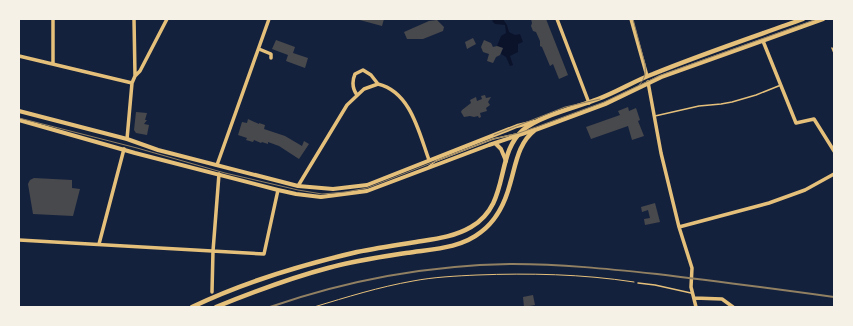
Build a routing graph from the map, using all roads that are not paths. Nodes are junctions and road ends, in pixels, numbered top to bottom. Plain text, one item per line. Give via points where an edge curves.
1 (53, 19) edge
2 (134, 19) edge
3 (167, 19) edge
4 (269, 19) edge
5 (557, 19) edge
6 (631, 19) edge
7 (803, 19) edge
8 (823, 19) edge
9 (763, 41) junction
10 (832, 48) dead end
11 (259, 49) junction
12 (834, 53) edge
13 (19, 56) edge
14 (271, 58) dead end
15 (53, 64) junction
16 (135, 76) junction
17 (647, 76) junction
18 (648, 82) junction
19 (132, 84) junction
20 (378, 84) junction
21 (781, 85) junction
22 (357, 95) junction
23 (589, 103) junction
24 (19, 111) edge
25 (654, 116) junction
26 (19, 120) edge
27 (534, 122) junction
28 (536, 129) junction
29 (518, 135) junction
30 (127, 139) junction
31 (494, 144) junction
32 (124, 149) junction
33 (834, 151) edge
34 (429, 160) junction
35 (506, 161) junction
36 (217, 165) junction
37 (423, 170) junction
38 (219, 174) junction
39 (834, 174) edge
40 (298, 186) junction
41 (278, 190) junction
42 (679, 227) junction
43 (19, 240) edge
44 (99, 244) junction
45 (213, 251) junction
46 (638, 283) road end
47 (212, 292) dead end
48 (693, 293) junction
49 (694, 298) junction
50 (192, 307) edge
51 (216, 307) edge
52 (696, 307) edge
53 (733, 307) edge

1 - 15 street
2 - 16 street
3 - 16 street
4 - 11 street
5 - 23 street
6 - 17 street
7 - 17 main road
8 - 9 main road
9 - 18 main road
9 - 21 street
10 - 12 lane
11 - 14 street via 271,54
11 - 36 street
13 - 15 street
15 - 19 street
16 - 19 street
17 - 23 main road
18 - 25 street
18 - 28 main road via 605,104
19 - 30 street
20 - 22 street via 364,89
20 - 22 street via 363,70 355,74 352,80
20 - 34 street via 387,86 399,95 408,107
21 - 25 lane via 721,104
21 - 33 street via 796,123 814,119
22 - 40 street via 347,105
23 - 27 main road
24 - 30 street
25 - 42 street
26 - 32 street
27 - 29 main road
27 - 34 street via 517,126
28 - 29 street
28 - 51 main road via 526,138 520,149 506,197 497,215 490,225 473,238 445,247 328,267
29 - 31 street
29 - 35 main road
29 - 37 lane via 493,139 436,161
30 - 36 street
31 - 35 street via 501,149
31 - 37 street
32 - 38 street
32 - 44 street
34 - 40 street via 367,185 333,189
35 - 50 main road via 492,206 480,220 465,230 452,236 357,252 312,264 249,283
36 - 38 street
36 - 40 street
37 - 41 street via 367,191 345,195 321,197
38 - 41 street
38 - 45 street
39 - 42 street via 805,190 770,203
41 - 45 street via 264,254
42 - 48 street via 692,268
43 - 44 street
44 - 45 street
45 - 47 street
46 - 48 lane
48 - 49 street
49 - 52 street
49 - 53 street via 722,299

